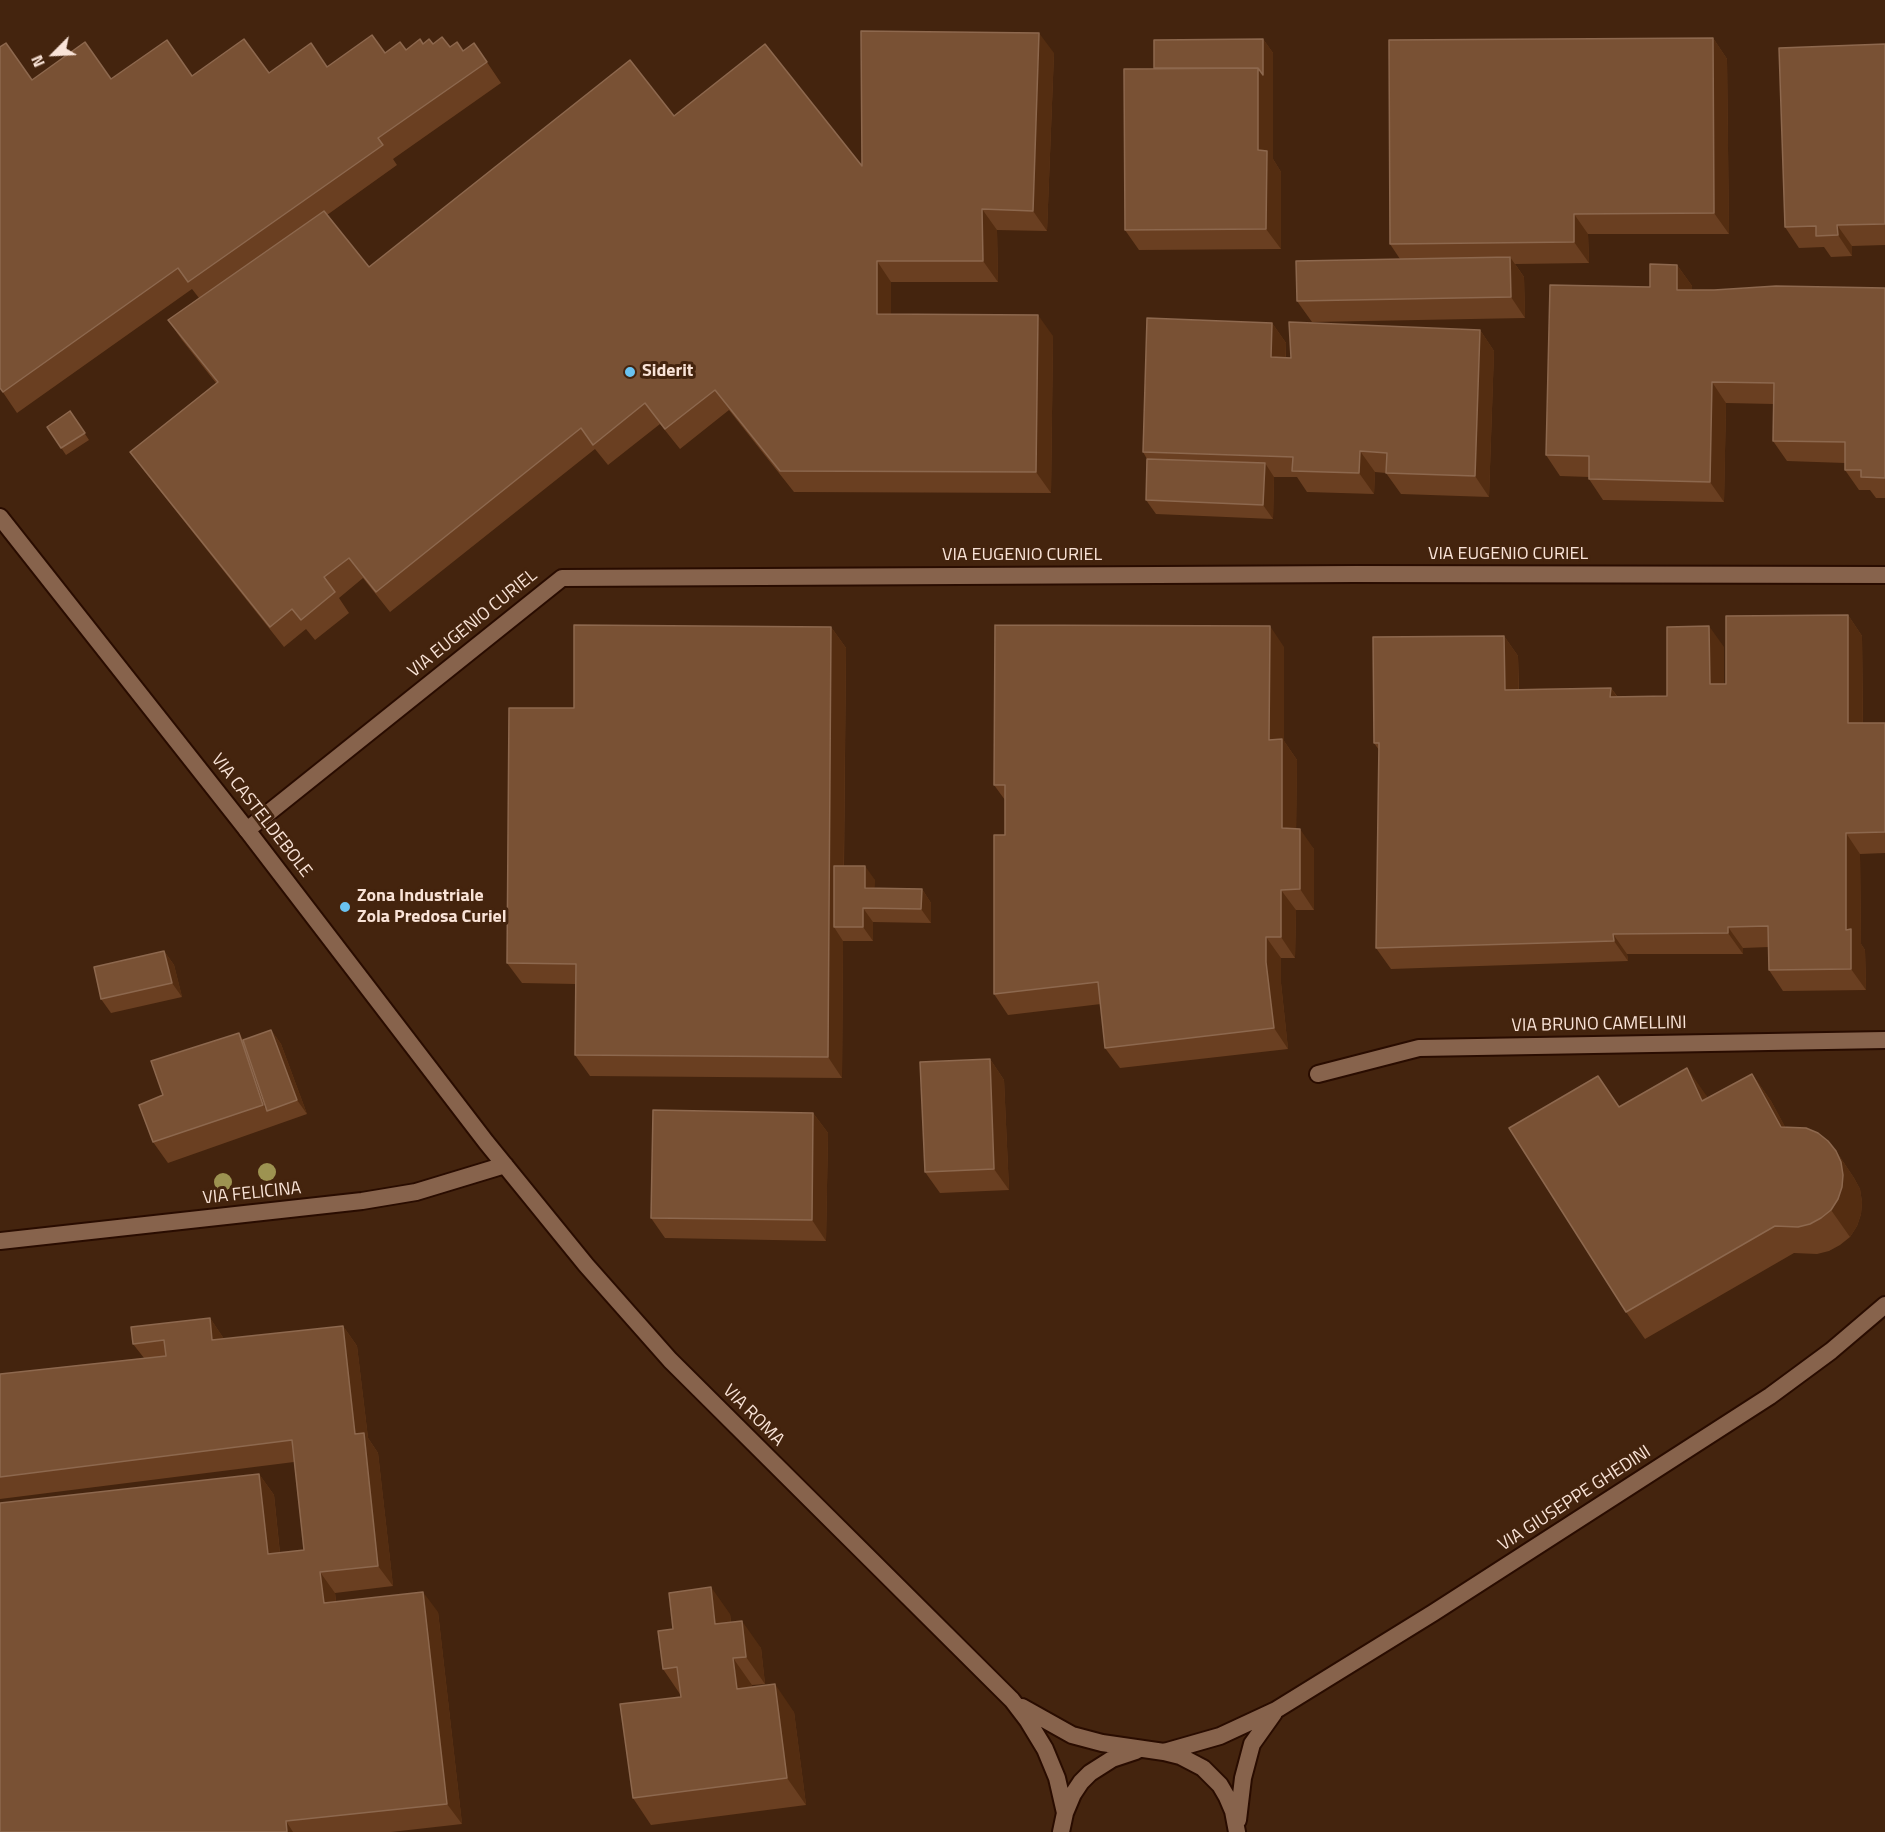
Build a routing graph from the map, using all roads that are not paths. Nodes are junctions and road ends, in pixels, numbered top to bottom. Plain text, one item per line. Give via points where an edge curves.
1 (0, 517) edge
2 (1885, 575) edge
3 (247, 830) junction
4 (1885, 1040) edge
5 (1318, 1074) dead end
6 (486, 1142) joint
7 (505, 1165) junction
8 (0, 1241) edge
9 (1885, 1305) edge
10 (1012, 1700) junction
11 (1276, 1710) junction
12 (1146, 1750) junction
13 (1164, 1752) junction
14 (1065, 1813) junction
15 (1237, 1830) edge
16 (1061, 1832) edge

1 - 3 street, VIA CASTELDEBOLE
2 - 3 street, VIA EUGENIO CURIEL via 562,578
3 - 6 street, VIA CASTELDEBOLE
4 - 5 street, VIA BRUNO CAMELLINI via 1419,1048
6 - 7 street, VIA ROMA
7 - 8 street, VIA FELICINA via 416,1192 362,1201
7 - 10 street, VIA ROMA via 670,1360
9 - 11 street, VIA GIUSEPPE GHEDINI via 1760,1402
10 - 12 street, VIA ROMA via 1072,1735
10 - 14 street, VIA ROMA via 1045,1749 1058,1778
11 - 13 street, VIA GIUSEPPE GHEDINI via 1220,1736
11 - 15 street, VIA GIUSEPPE GHEDINI via 1252,1744 1243,1778
12 - 13 street, VIA ROMA
12 - 14 street, VIA ROMA via 1129,1752 1090,1773 1073,1794
13 - 15 street, VIA ROMA via 1203,1768 1220,1785 1233,1810
14 - 16 street, VIA ROMA

